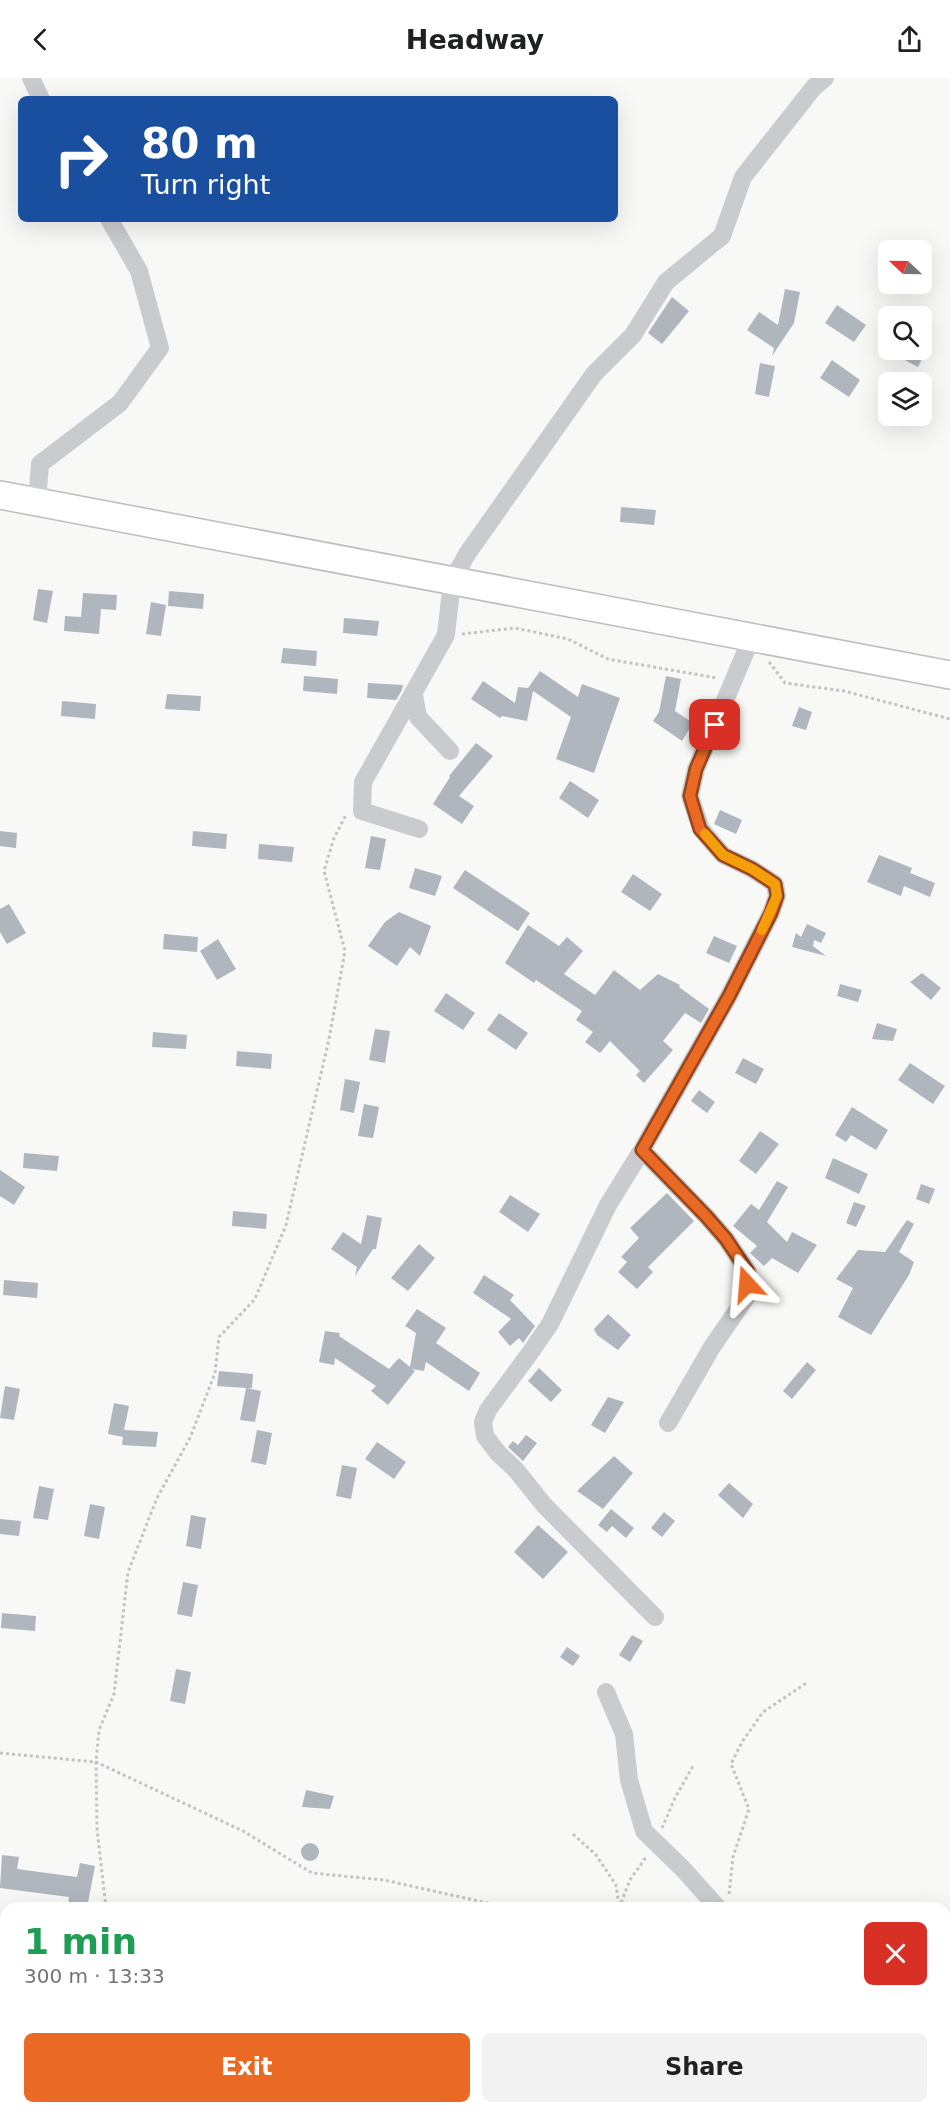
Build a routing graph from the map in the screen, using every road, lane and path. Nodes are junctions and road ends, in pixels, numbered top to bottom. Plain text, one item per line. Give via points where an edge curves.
1 (31, 78) edge
2 (825, 78) edge
3 (40, 96) edge
4 (111, 222) edge
5 (0, 495) edge
6 (37, 502) junction
7 (452, 581) junction
8 (446, 635) junction
9 (751, 639) junction
10 (950, 675) edge
11 (734, 681) junction
12 (414, 695) junction
13 (950, 719) edge
14 (450, 751) dead end
15 (348, 810) dead end
16 (419, 829) dead end
17 (642, 1150) junction
18 (668, 1423) dead end
19 (655, 1617) dead end
20 (808, 1682) dead end
21 (606, 1692) dead end
22 (0, 1754) edge
23 (96, 1762) junction
24 (573, 1834) dead end
25 (105, 1902) edge
26 (483, 1902) edge
27 (618, 1902) edge
28 (722, 1902) edge
29 (723, 1902) edge

1 - 3 street
2 - 7 street via 743,177 722,236 666,282 633,335 594,374 490,519
4 - 6 street via 139,271 160,348 120,403 40,465
5 - 6 highway
6 - 7 highway
7 - 8 street
7 - 9 highway
8 - 11 path via 515,628 568,639 608,659
8 - 12 street
9 - 10 highway
9 - 11 street
9 - 13 path via 785,683 844,691
11 - 17 street via 696,769 690,796 700,829 723,855 775,884 777,896 729,996
12 - 14 street via 418,717
12 - 16 street via 363,782 362,811
15 - 23 path via 324,872 345,951 286,1225 255,1299 219,1337 215,1373 190,1438 157,1498 128,1572 114,1694 99,1730
17 - 18 street via 726,1239 748,1272 747,1296
17 - 19 street via 608,1205 550,1324 483,1422 485,1436 498,1453
20 - 29 path via 763,1713 730,1764 749,1809
21 - 28 street via 624,1734 629,1780 644,1831
22 - 23 path
23 - 25 path via 97,1829
23 - 26 path via 243,1831 312,1873 384,1880
24 - 27 path via 596,1855 616,1885

